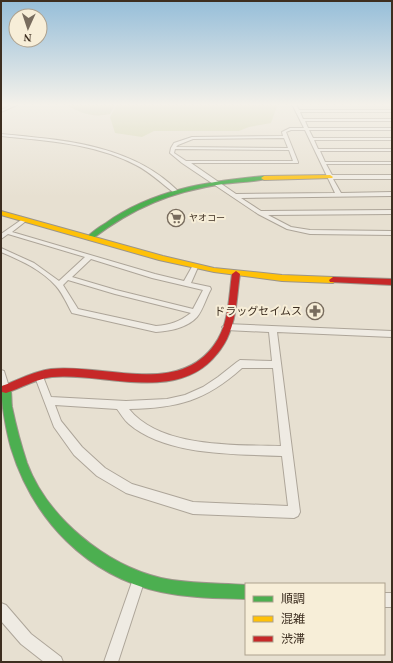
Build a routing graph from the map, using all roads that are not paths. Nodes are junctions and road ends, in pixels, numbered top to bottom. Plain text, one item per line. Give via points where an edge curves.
1 (1, 135) edge
2 (310, 135) edge
3 (286, 137) joint
4 (312, 139) junction
5 (392, 139) edge
6 (173, 148) junction
7 (291, 149) junction
8 (317, 150) junction
9 (392, 150) edge
10 (184, 162) junction
11 (323, 163) junction
12 (392, 163) edge
13 (330, 177) junction
14 (392, 177) edge
15 (214, 182) junction
16 (175, 191) junction
17 (392, 194) edge
18 (339, 195) junction
19 (236, 196) junction
20 (392, 212) edge
21 (1, 213) edge
22 (260, 213) junction
23 (24, 220) junction
24 (7, 232) junction
25 (392, 233) edge
26 (1, 237) edge
27 (90, 238) junction
28 (1, 250) edge
29 (89, 257) junction
30 (195, 267) junction
31 (236, 274) junction
32 (68, 278) junction
33 (392, 282) edge
34 (187, 283) junction
35 (59, 285) junction
36 (196, 312) junction
37 (226, 327) junction
38 (273, 329) junction
39 (392, 334) edge
40 (277, 365) junction
41 (1, 374) edge
42 (39, 377) junction
43 (4, 390) junction
44 (49, 401) junction
45 (119, 404) junction
46 (287, 451) junction
47 (139, 579) junction
48 (245, 592) edge
49 (1, 610) edge
50 (56, 662) edge
51 (111, 662) edge

1 - 16 street via 77,145 106,152 143,167
2 - 4 street
3 - 6 street via 198,137 184,140
3 - 7 street
4 - 5 street
4 - 8 street
6 - 7 street
6 - 10 street via 172,153
7 - 10 street via 296,162
8 - 9 street
8 - 11 street
10 - 15 street
11 - 12 street
11 - 13 street
13 - 14 street
13 - 15 street via 247,178
13 - 18 street
15 - 16 street
15 - 19 street
16 - 27 street via 136,206
17 - 18 street
18 - 19 street
19 - 22 street
20 - 22 street
21 - 23 street
22 - 25 street via 281,225 299,231
23 - 24 street
23 - 27 street
24 - 26 street
24 - 29 street
27 - 30 street
28 - 35 street via 32,265
29 - 32 street
29 - 34 street
30 - 31 street
30 - 34 street
31 - 33 street
31 - 37 street
32 - 35 street
32 - 36 street
34 - 36 street via 207,289
35 - 36 street via 75,311 156,329 183,323
37 - 38 street
37 - 42 street via 222,342 208,359 197,368 178,375 154,379 52,373
38 - 39 street
38 - 40 street
40 - 45 street via 240,364 216,385 182,400 154,405
40 - 46 street
41 - 43 street
42 - 43 street
42 - 44 street
43 - 47 street via 22,464 36,496 80,545
44 - 45 street
44 - 46 street via 57,424 78,451 101,472 130,489 193,508 294,512
45 - 46 street via 124,414 134,422 172,441 192,446
47 - 48 street via 188,589
47 - 51 street
49 - 50 street via 36,649

